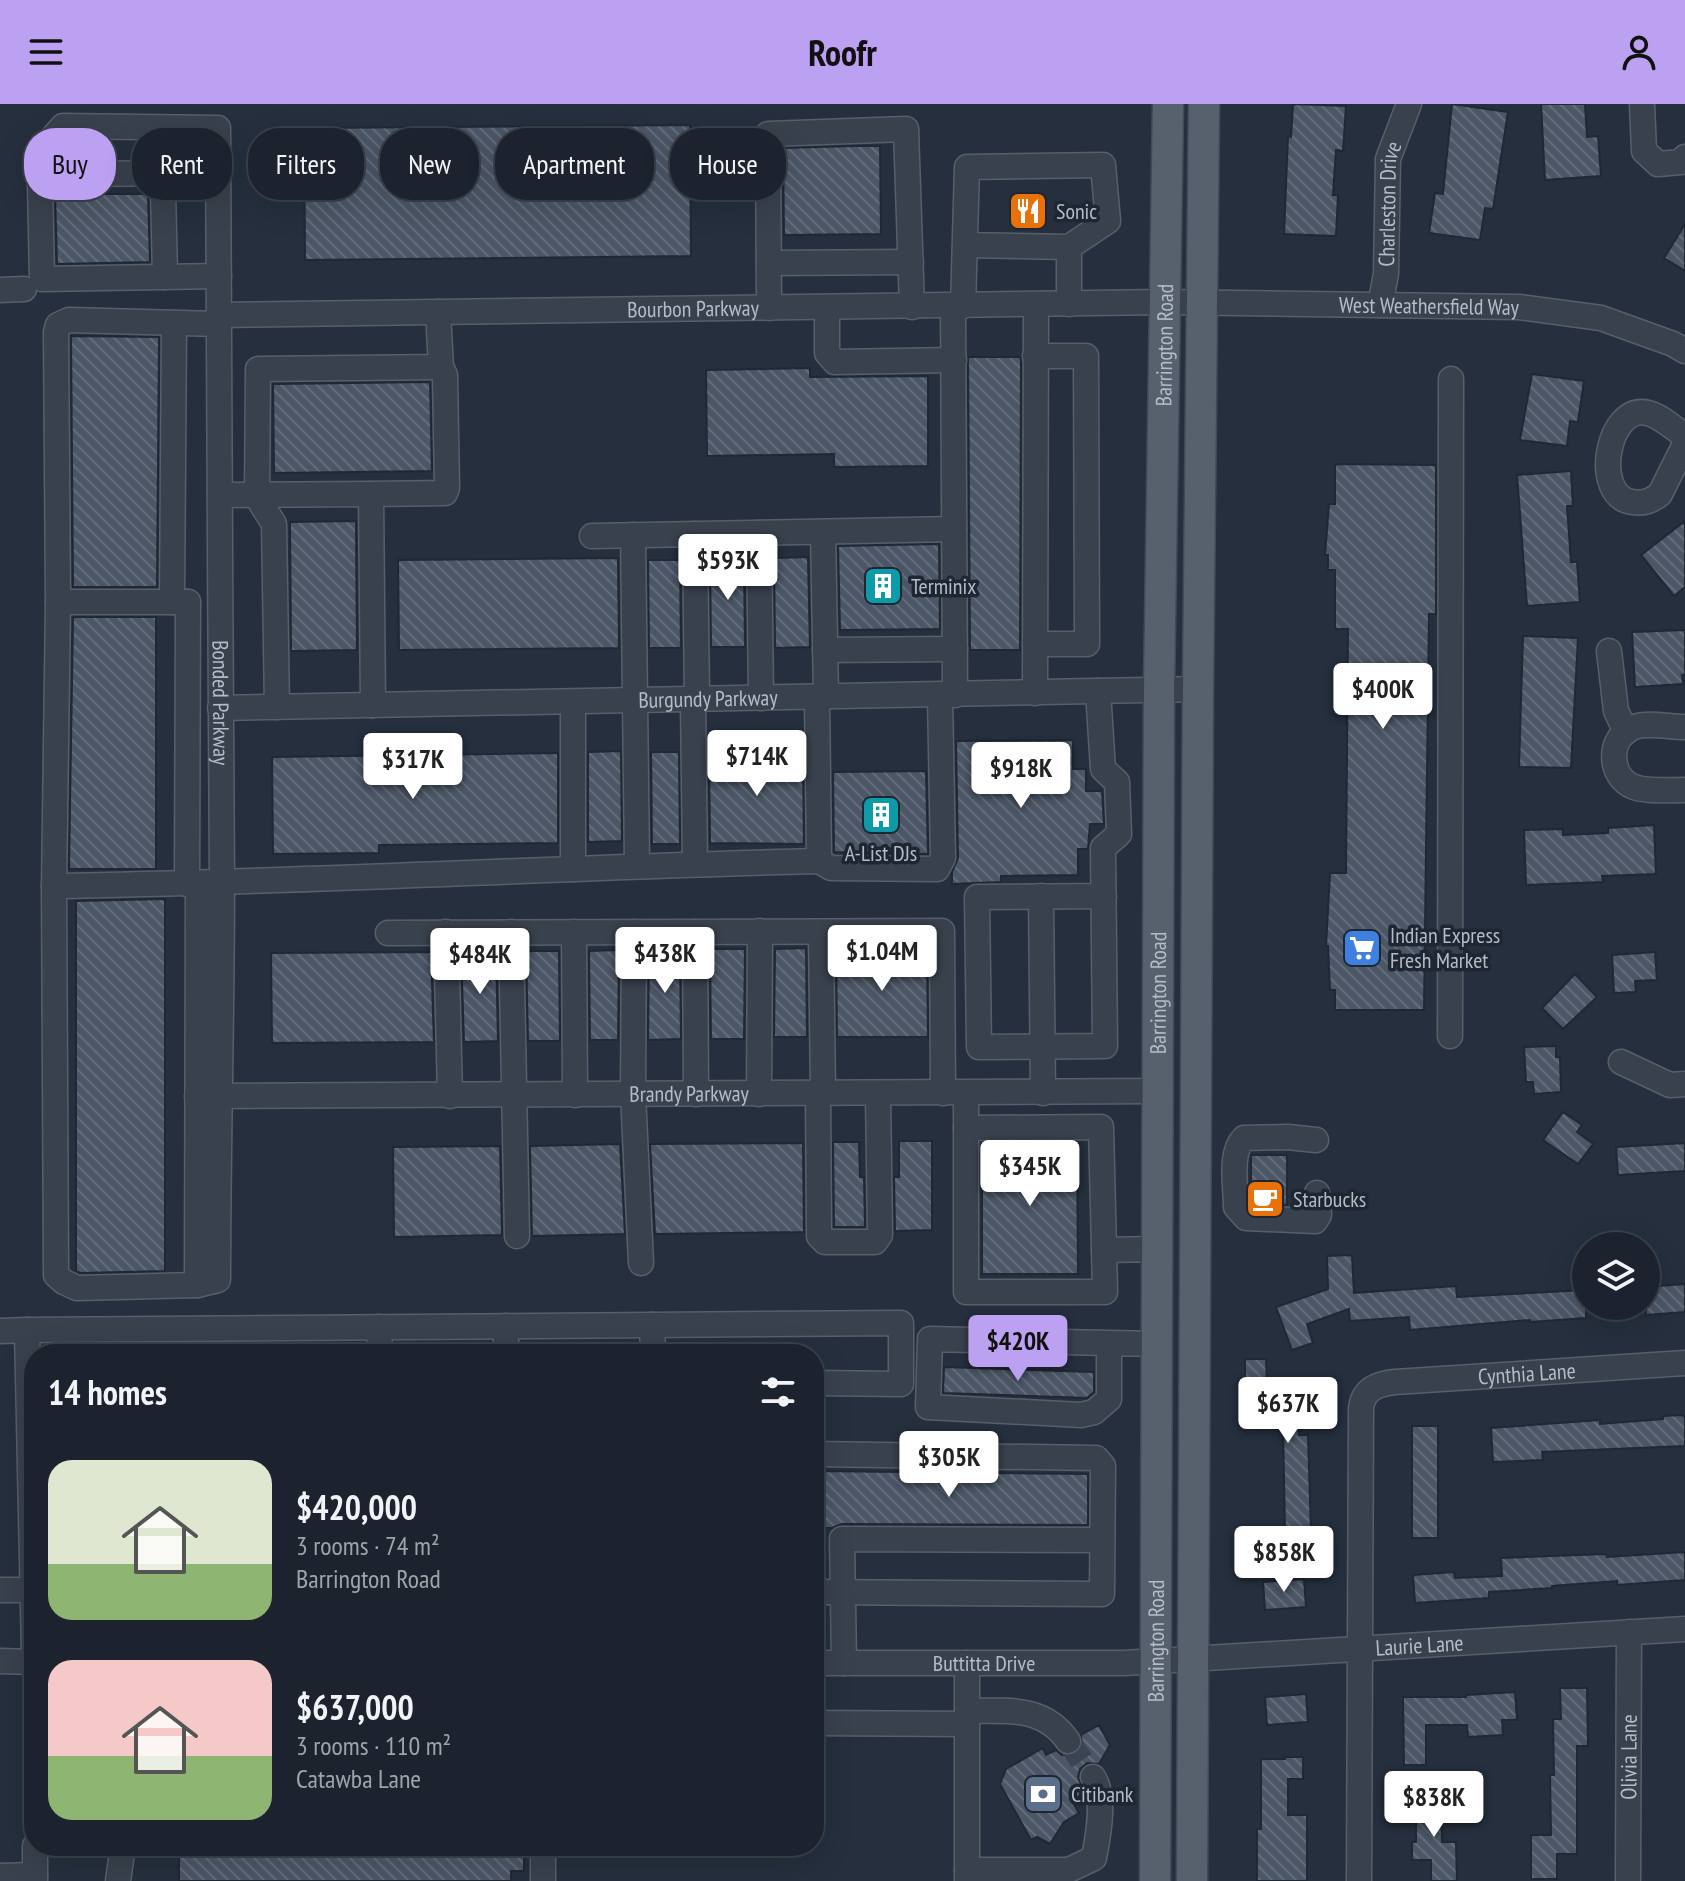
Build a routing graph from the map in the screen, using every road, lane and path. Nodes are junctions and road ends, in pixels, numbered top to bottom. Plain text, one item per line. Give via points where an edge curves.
1 (1168, 104) edge
2 (1204, 104) edge
3 (1409, 104) edge
4 (1642, 104) edge
5 (1685, 157) edge
6 (218, 173) joint
7 (40, 200) edge
8 (163, 200) edge
9 (218, 200) edge
10 (965, 245) junction
11 (1069, 247) junction
12 (911, 262) junction
13 (769, 263) junction
14 (219, 276) junction
15 (165, 277) junction
16 (1165, 302) junction
17 (1201, 303) junction
18 (1069, 304) junction
19 (1036, 305) junction
20 (1380, 305) junction
21 (958, 306) junction
22 (912, 307) junction
23 (769, 308) junction
24 (827, 308) junction
25 (438, 312) junction
26 (219, 320) junction
27 (174, 323) junction
28 (1685, 351) edge
29 (1035, 356) junction
30 (954, 360) junction
31 (441, 367) junction
32 (1451, 379) dead end
33 (1685, 436) edge
34 (1685, 444) edge
35 (371, 494) junction
36 (220, 495) junction
37 (257, 497) junction
38 (954, 529) junction
39 (823, 532) junction
40 (759, 533) junction
41 (695, 534) junction
42 (633, 535) junction
43 (592, 536) dead end
44 (58, 602) junction
45 (180, 602) junction
46 (220, 602) junction
47 (1035, 644) junction
48 (955, 649) junction
49 (825, 650) junction
50 (1609, 651) dead end
51 (1159, 689) junction
52 (1198, 689) junction
53 (1098, 691) junction
54 (1035, 693) junction
55 (947, 695) junction
56 (821, 697) junction
57 (761, 698) junction
58 (695, 700) junction
59 (635, 701) junction
60 (573, 702) junction
61 (373, 705) junction
62 (277, 707) junction
63 (220, 708) junction
64 (1685, 727) edge
65 (1626, 732) junction
66 (1685, 790) edge
67 (819, 861) junction
68 (695, 864) junction
69 (637, 865) junction
70 (573, 869) junction
71 (202, 884) junction
72 (54, 886) junction
73 (1041, 896) junction
74 (1104, 896) junction
75 (760, 931) junction
76 (446, 932) junction
77 (511, 932) junction
78 (574, 932) junction
79 (634, 932) junction
80 (695, 932) junction
81 (821, 932) junction
82 (388, 933) dead end
83 (1450, 1036) dead end
84 (1042, 1046) junction
85 (1621, 1062) dead end
86 (1685, 1084) edge
87 (1159, 1091) junction
88 (1082, 1092) junction
89 (820, 1093) junction
90 (954, 1093) junction
91 (1043, 1093) junction
92 (633, 1094) junction
93 (696, 1094) junction
94 (759, 1094) junction
95 (878, 1094) junction
96 (516, 1095) junction
97 (575, 1095) junction
98 (208, 1096) junction
99 (450, 1096) junction
100 (1084, 1127) junction
101 (966, 1128) junction
102 (1316, 1140) dead end
103 (1317, 1193) dead end
104 (517, 1236) dead end
105 (1158, 1249) junction
106 (1104, 1250) junction
107 (641, 1263) dead end
108 (652, 1325) junction
109 (506, 1326) junction
110 (379, 1327) junction
111 (27, 1330) junction
112 (0, 1331) edge
113 (28, 1344) edge
114 (380, 1344) edge
115 (506, 1344) edge
116 (653, 1344) edge
117 (1109, 1344) junction
118 (1156, 1344) junction
119 (1685, 1363) edge
120 (824, 1383) edge
121 (824, 1454) edge
122 (1102, 1540) junction
123 (0, 1590) edge
124 (24, 1590) edge
125 (824, 1592) edge
126 (842, 1593) junction
127 (1685, 1629) edge
128 (1629, 1632) junction
129 (1360, 1649) junction
130 (1193, 1660) junction
131 (0, 1661) edge
132 (24, 1662) edge
133 (1155, 1662) junction
134 (824, 1663) edge
135 (844, 1663) junction
136 (967, 1663) junction
137 (967, 1718) junction
138 (824, 1723) edge
139 (1068, 1741) tunnel mouth
140 (1093, 1777) tunnel mouth
141 (35, 1856) edge
142 (122, 1856) edge
143 (543, 1856) edge
144 (0, 1876) edge
145 (967, 1876) edge
146 (35, 1878) edge
147 (118, 1881) edge
148 (543, 1881) edge
149 (1155, 1881) edge
150 (1192, 1881) edge
151 (1359, 1881) edge
152 (1628, 1881) edge

1 - 16 main road, Barrington Road
2 - 17 main road, Barrington Road
3 - 20 street, Charleston Drive via 1388,159 1386,274
4 - 5 street via 1644,151 1658,164
6 - 6 street, Bonded Parkway via 218,128 63,126 54,136 55,171 60,174
7 - 15 street via 42,279
8 - 15 street
9 - 14 street, Bonded Parkway
10 - 11 street
10 - 11 street via 967,167 1103,165 1108,221
10 - 21 street
11 - 18 street
12 - 13 street
12 - 13 street via 906,129 768,134
12 - 22 street
13 - 23 street
14 - 15 street
14 - 26 street, Bonded Parkway
16 - 17 street, West Weathersfield Way
16 - 18 street, Bourbon Parkway
16 - 51 main road, Barrington Road
17 - 20 street, West Weathersfield Way
17 - 52 main road, Barrington Road
18 - 19 street, Bourbon Parkway
19 - 21 street, Bourbon Parkway
19 - 29 street
20 - 28 street, West Weathersfield Way via 1567,312 1601,318
21 - 22 street, Bourbon Parkway
21 - 30 street
22 - 24 street, Bourbon Parkway
23 - 24 street, Bourbon Parkway
23 - 25 street, Bourbon Parkway
24 - 30 street via 827,353 835,362
25 - 26 street, Bourbon Parkway
25 - 31 street
26 - 27 street, Bourbon Parkway
26 - 36 street, Bonded Parkway
27 - 44 street, Bourbon Parkway via 69,320 58,325
27 - 45 street
29 - 47 street
29 - 47 street via 1086,356 1087,644
30 - 38 street
31 - 35 street via 445,493
31 - 37 street via 258,369
32 - 83 street
33 - 34 street via 1653,414 1628,416 1614,436 1608,470 1612,490 1626,501 1654,499
35 - 37 street
35 - 61 street
36 - 37 street
36 - 46 street, Bonded Parkway
37 - 62 street via 274,524
38 - 39 street
38 - 48 street
39 - 40 street
39 - 49 street
40 - 41 street
40 - 57 street
41 - 42 street
41 - 58 street
42 - 43 street
42 - 59 street
44 - 45 street
44 - 72 street
45 - 46 street
45 - 71 street
46 - 63 street, Bonded Parkway
47 - 54 street
48 - 49 street
48 - 55 street
49 - 56 street
50 - 65 street via 1616,711
51 - 52 street, Burgundy Parkway
51 - 53 street, Burgundy Parkway
51 - 87 main road, Barrington Road
52 - 130 main road, Barrington Road
53 - 54 street, Burgundy Parkway
53 - 74 street via 1103,769 1117,782 1119,834 1103,848
54 - 55 street, Burgundy Parkway
55 - 56 street, Burgundy Parkway
55 - 67 street via 943,858 937,869 831,868
56 - 57 street, Burgundy Parkway
56 - 67 street
57 - 58 street, Burgundy Parkway
58 - 59 street, Burgundy Parkway
58 - 68 street
59 - 60 street, Burgundy Parkway
59 - 69 street
60 - 61 street, Burgundy Parkway
60 - 70 street
61 - 62 street, Burgundy Parkway
62 - 63 street, Burgundy Parkway
63 - 71 street, Bonded Parkway
64 - 65 street via 1637,726
65 - 66 street via 1614,753 1620,777 1642,789
67 - 68 street
68 - 69 street
69 - 70 street
70 - 71 street
71 - 72 street
71 - 98 street, Bonded Parkway
72 - 98 street, Bonded Parkway via 56,1275 64,1282 77,1288 208,1282
73 - 74 street
73 - 84 street
73 - 84 street via 977,897 979,1047
74 - 84 street via 1105,1046
75 - 80 street
75 - 81 street
75 - 94 street
76 - 77 street
76 - 82 street
76 - 99 street
77 - 78 street
77 - 96 street
78 - 79 street
78 - 97 street
79 - 80 street
79 - 92 street
80 - 93 street
81 - 89 street
81 - 90 street via 942,931
84 - 91 street
85 - 86 street via 1670,1085
87 - 88 street, Brandy Parkway
87 - 105 main road, Barrington Road
88 - 91 street, Brandy Parkway
88 - 100 street
89 - 94 street, Brandy Parkway
89 - 95 street, Brandy Parkway
89 - 95 street via 819,1236 825,1242 875,1242 880,1235
90 - 91 street, Brandy Parkway
90 - 95 street, Brandy Parkway
90 - 101 street
92 - 93 street, Brandy Parkway
92 - 97 street, Brandy Parkway
92 - 107 street
93 - 94 street, Brandy Parkway
96 - 97 street, Brandy Parkway
96 - 99 street, Brandy Parkway
96 - 104 street
98 - 99 street, Brandy Parkway
100 - 101 street
100 - 106 street via 1101,1127
101 - 106 street via 966,1292 1105,1292
102 - 103 street via 1244,1138 1235,1157 1236,1207 1246,1218 1315,1221
105 - 106 street
105 - 118 main road, Barrington Road
108 - 109 street
108 - 116 street
108 - 120 street via 901,1323 901,1384
109 - 110 street
109 - 115 street
110 - 111 street
110 - 114 street
111 - 112 street
111 - 113 street
117 - 117 street via 930,1339 928,1407 1094,1412 1109,1399
117 - 118 street
118 - 133 main road, Barrington Road
119 - 129 street, Cynthia Lane via 1395,1382 1369,1390 1361,1409
121 - 122 street via 1096,1458 1103,1466
122 - 126 street via 842,1539
122 - 126 street via 1102,1594
123 - 124 street
125 - 126 street
126 - 135 street
127 - 128 street, Laurie Lane
128 - 129 street, Laurie Lane
128 - 152 street, Olivia Lane
129 - 130 street, Laurie Lane
129 - 151 street
130 - 133 street, Laurie Lane
130 - 150 main road, Barrington Road
131 - 132 street
133 - 136 street, Buttitta Drive
133 - 149 main road, Barrington Road
134 - 135 street, Buttitta Drive
135 - 136 street, Buttitta Drive
136 - 137 street
137 - 138 street
137 - 139 street via 1029,1711
137 - 145 street
140 - 145 street via 1098,1784 1100,1828 1094,1858 1069,1870
141 - 146 street
142 - 147 street
143 - 148 street
144 - 146 street

